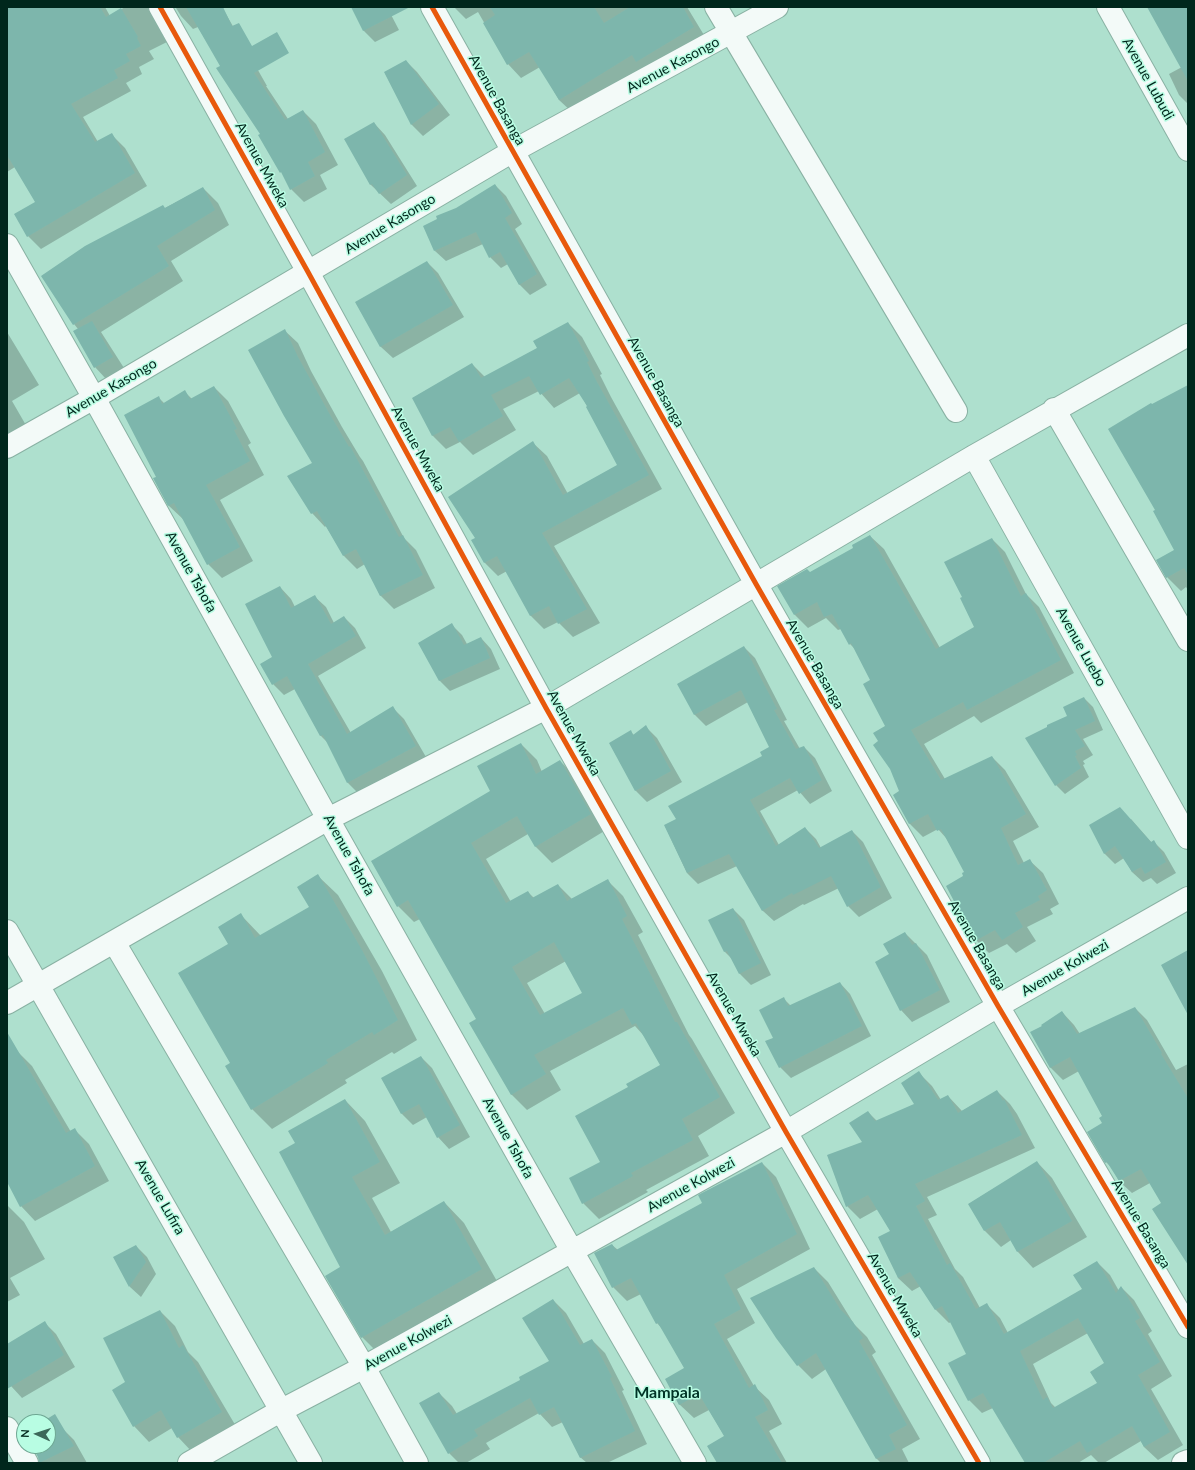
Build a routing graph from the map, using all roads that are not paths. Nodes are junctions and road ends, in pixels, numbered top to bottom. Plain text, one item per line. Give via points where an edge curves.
1 (160, 7) edge
2 (432, 7) edge
3 (716, 7) edge
4 (777, 7) edge
5 (1108, 7) edge
6 (732, 33) junction
7 (1188, 150) edge
8 (512, 151) junction
9 (7, 245) edge
10 (308, 272) junction
11 (1188, 335) edge
12 (94, 398) junction
13 (1054, 410) junction
14 (956, 411) dead end
15 (7, 447) edge
16 (974, 456) junction
17 (756, 584) junction
18 (1188, 640) edge
19 (546, 708) junction
20 (328, 819) junction
21 (1188, 838) edge
22 (1188, 898) edge
23 (7, 931) edge
24 (114, 942) junction
25 (38, 984) junction
26 (7, 1003) edge
27 (998, 1006) junction
28 (786, 1132) junction
29 (572, 1251) junction
30 (1188, 1327) edge
31 (364, 1368) junction
32 (282, 1410) junction
33 (7, 1428) edge
34 (1188, 1461) edge
35 (27, 1463) edge
36 (189, 1463) edge
37 (312, 1463) edge
38 (417, 1463) edge
39 (695, 1463) edge
40 (979, 1463) edge
41 (1183, 1463) edge

1 - 10 street, Avenue Mweka
2 - 8 street, Avenue Basanga
3 - 6 street
4 - 6 street, Avenue Kasongo
5 - 7 street, Avenue Lubudi
6 - 8 street, Avenue Kasongo
6 - 14 street
8 - 10 street, Avenue Kasongo
8 - 17 street, Avenue Basanga
9 - 12 street, Avenue Tshofa
10 - 12 street, Avenue Kasongo
10 - 19 street, Avenue Mweka
11 - 13 street
12 - 15 street, Avenue Kasongo
12 - 20 street, Avenue Tshofa
13 - 16 street
13 - 18 street
16 - 17 street
16 - 21 street, Avenue Luebo
17 - 19 street
17 - 27 street, Avenue Basanga
19 - 20 street
19 - 28 street, Avenue Mweka
20 - 24 street
20 - 29 street, Avenue Tshofa
22 - 27 street, Avenue Kolwezi
23 - 25 street, Avenue Lufira
24 - 25 street
24 - 31 street
25 - 26 street
25 - 32 street, Avenue Lufira
27 - 28 street, Avenue Kolwezi
27 - 30 street, Avenue Basanga
28 - 29 street, Avenue Kolwezi
28 - 40 street, Avenue Mweka
29 - 31 street, Avenue Kolwezi
29 - 39 street, Avenue Tshofa
31 - 32 street, Avenue Kolwezi
31 - 38 street
32 - 36 street, Avenue Kolwezi
32 - 37 street, Avenue Lufira
33 - 35 street
34 - 41 street

